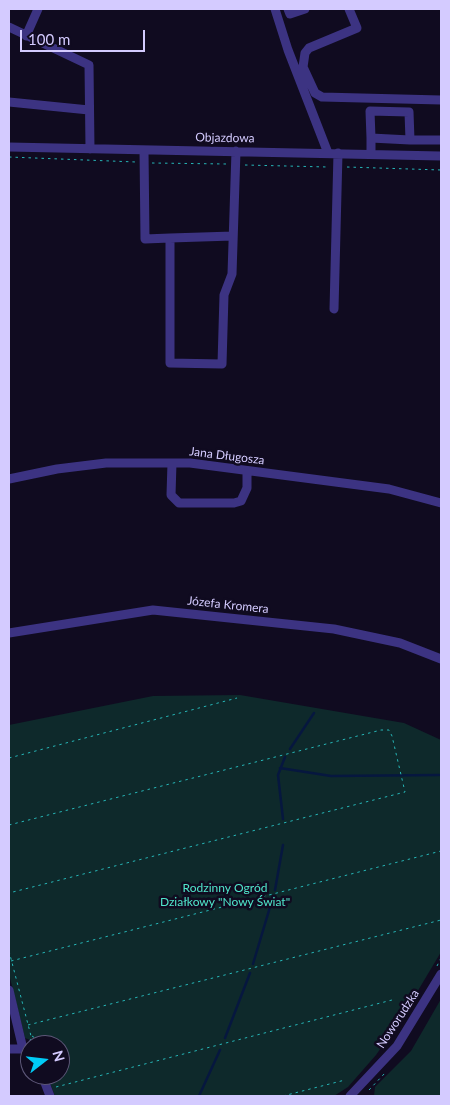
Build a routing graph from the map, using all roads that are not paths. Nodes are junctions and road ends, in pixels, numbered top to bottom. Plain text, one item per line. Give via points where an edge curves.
1 (38, 9) edge
2 (276, 9) edge
3 (288, 9) edge
4 (305, 9) edge
5 (349, 9) edge
6 (9, 27) edge
7 (26, 36) junction
8 (441, 100) edge
9 (9, 102) edge
10 (89, 110) junction
11 (371, 138) junction
12 (410, 140) junction
13 (441, 140) edge
14 (9, 147) edge
15 (90, 149) junction
16 (144, 150) junction
17 (236, 151) junction
18 (328, 153) junction
19 (338, 154) junction
20 (371, 154) junction
21 (441, 156) edge
22 (233, 236) junction
23 (170, 238) junction
24 (334, 309) dead end
25 (172, 463) junction
26 (247, 471) junction
27 (9, 479) edge
28 (441, 503) edge
29 (9, 633) edge
30 (441, 658) edge
31 (439, 970) edge
32 (9, 990) edge
33 (23, 1035) edge
34 (350, 1096) edge

1 - 7 street
2 - 18 street via 288,50
3 - 4 street via 290,14
5 - 8 street via 357,28 309,48 305,53 303,67 315,93 322,97
6 - 7 street
7 - 10 street via 89,65
9 - 10 street
10 - 15 street
11 - 12 street
11 - 12 street via 370,111 409,112
11 - 20 street
12 - 13 street
14 - 15 street, Objazdowa
15 - 16 street, Objazdowa
16 - 17 street, Objazdowa
16 - 23 street via 145,239
17 - 18 street, Objazdowa
17 - 22 street
18 - 19 street, Objazdowa
19 - 20 street, Objazdowa
19 - 24 street
20 - 21 street, Objazdowa
22 - 23 street
22 - 23 street via 232,274 224,294 222,364 170,363
25 - 26 street, Jana Długosza
25 - 26 street via 171,495 179,503 241,501 248,488
25 - 27 street, Jana Długosza via 57,468
26 - 28 street, Jana Długosza via 389,489
29 - 30 street, Józefa Kromera via 153,610 334,629 400,643
31 - 34 street, Noworudzka via 397,1046
32 - 33 street

